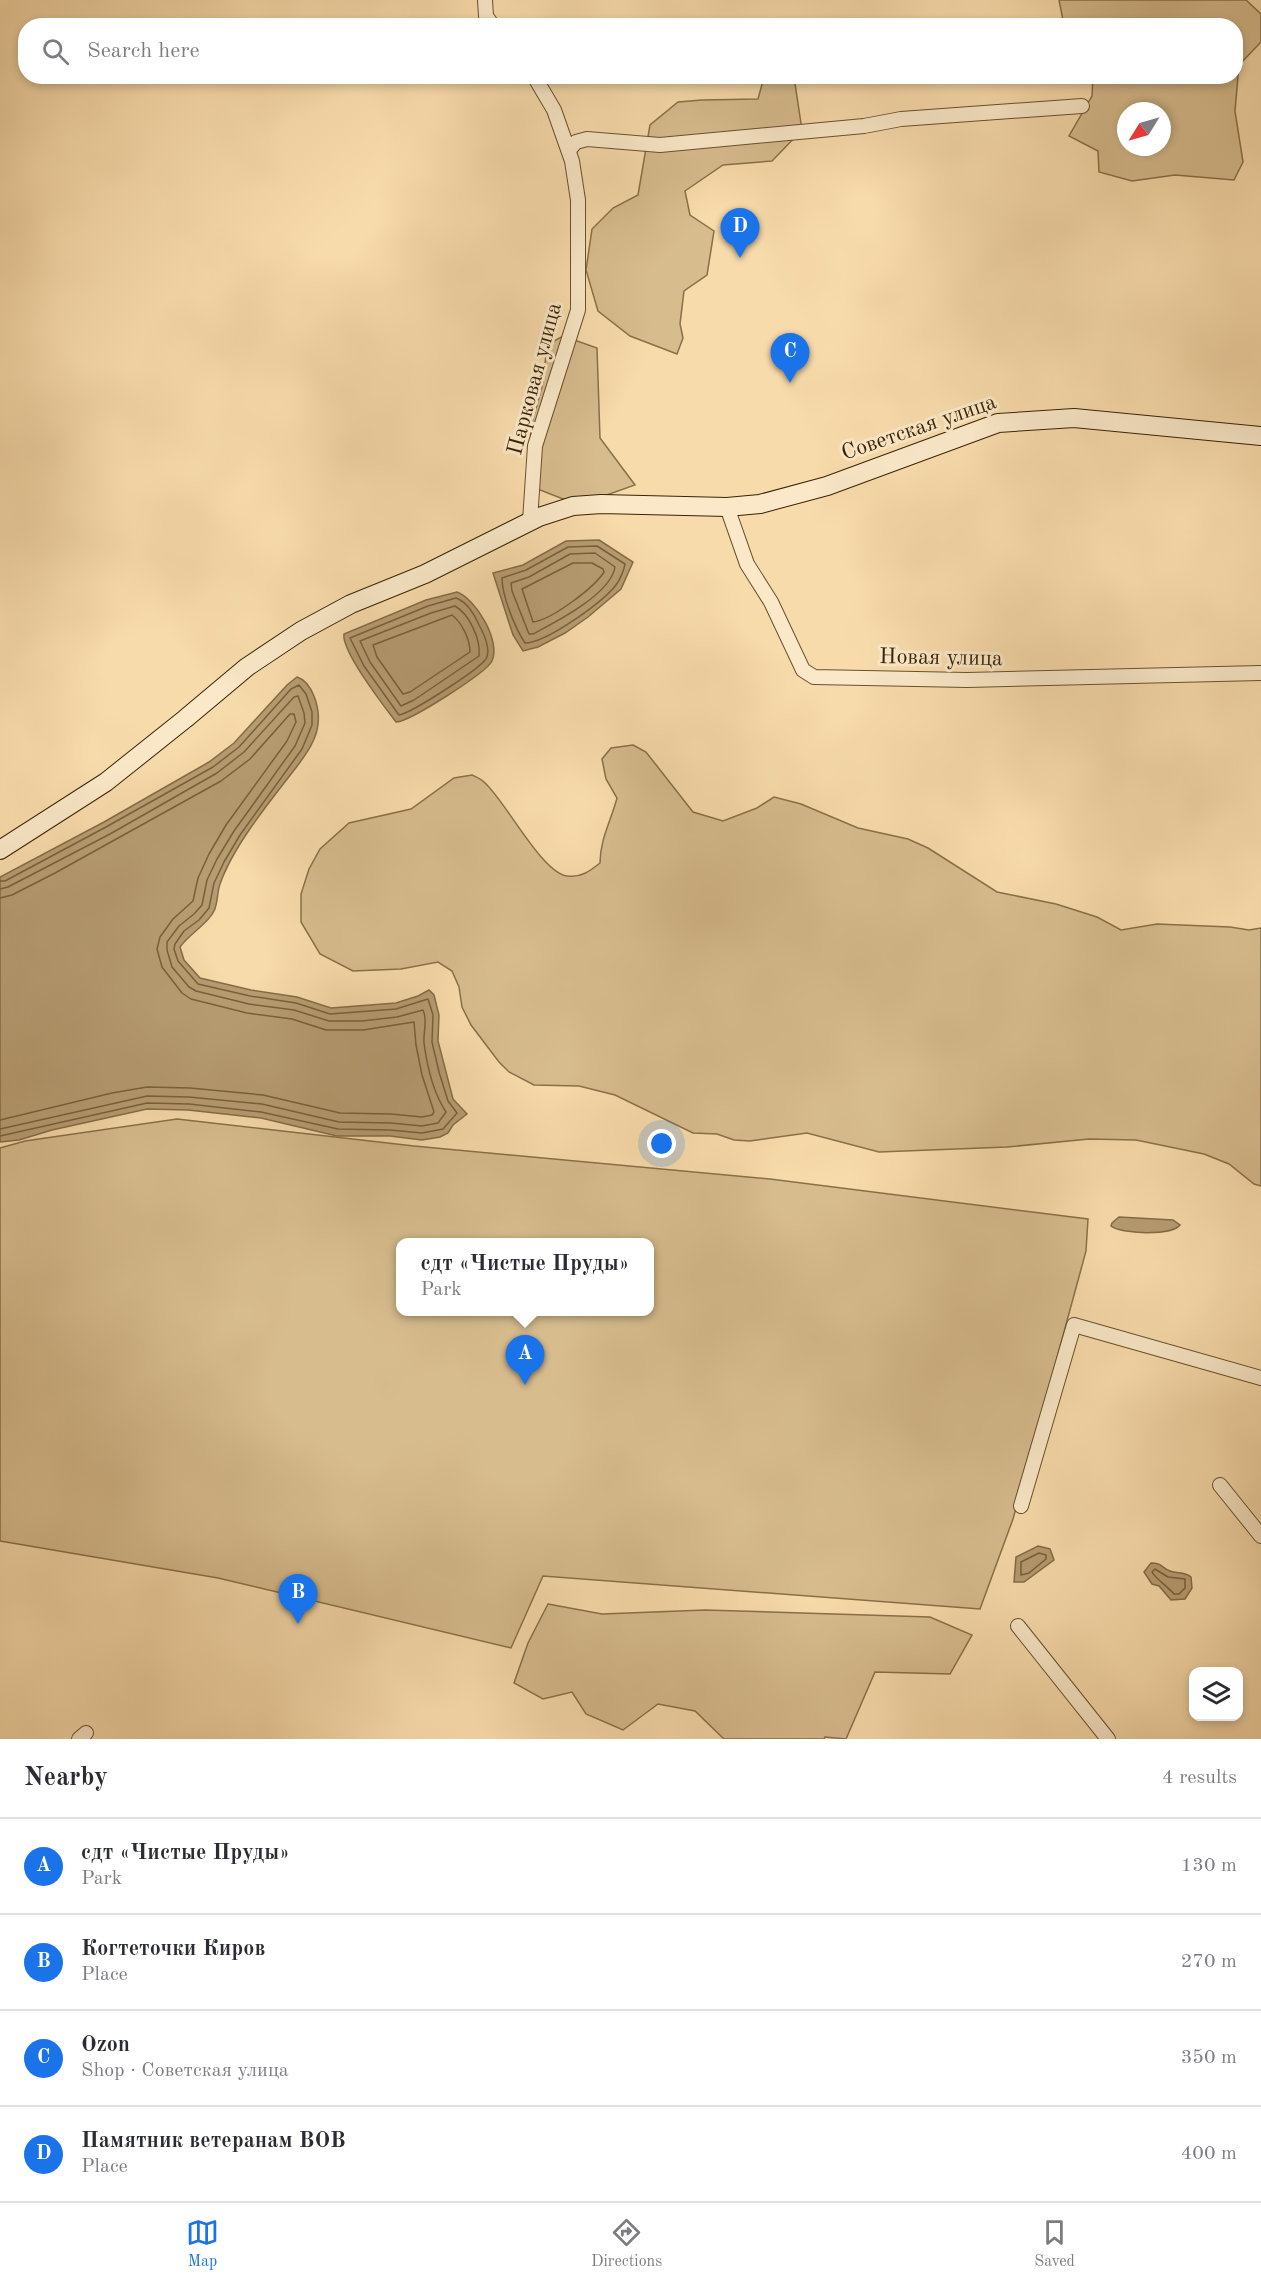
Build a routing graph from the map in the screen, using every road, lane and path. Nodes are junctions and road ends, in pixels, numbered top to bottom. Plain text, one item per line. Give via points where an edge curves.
1 (485, 0) edge
2 (488, 18) edge
3 (539, 84) edge
4 (1082, 106) dead end
5 (568, 150) junction
6 (1261, 436) edge
7 (727, 507) junction
8 (531, 521) junction
9 (1261, 674) edge
10 (0, 850) edge
11 (1261, 1378) edge
12 (1220, 1485) dead end
13 (1021, 1506) dead end
14 (1261, 1536) edge
15 (1018, 1626) dead end
16 (1108, 1739) edge

1 - 2 street
3 - 5 street, Парковая улица via 554,110
4 - 5 street via 901,119 660,145 587,139
5 - 8 street, Парковая улица via 578,200 578,310 535,446
6 - 7 main road, Советская улица via 1074,418 998,423 826,486 760,504
7 - 8 main road, Советская улица via 573,506
7 - 9 street, Новая улица via 747,564 771,602 804,670 814,677 967,680
8 - 10 main road, Советская улица via 425,574 351,604 301,632 247,667 106,782
11 - 13 street via 1074,1325
12 - 14 street
15 - 16 street

